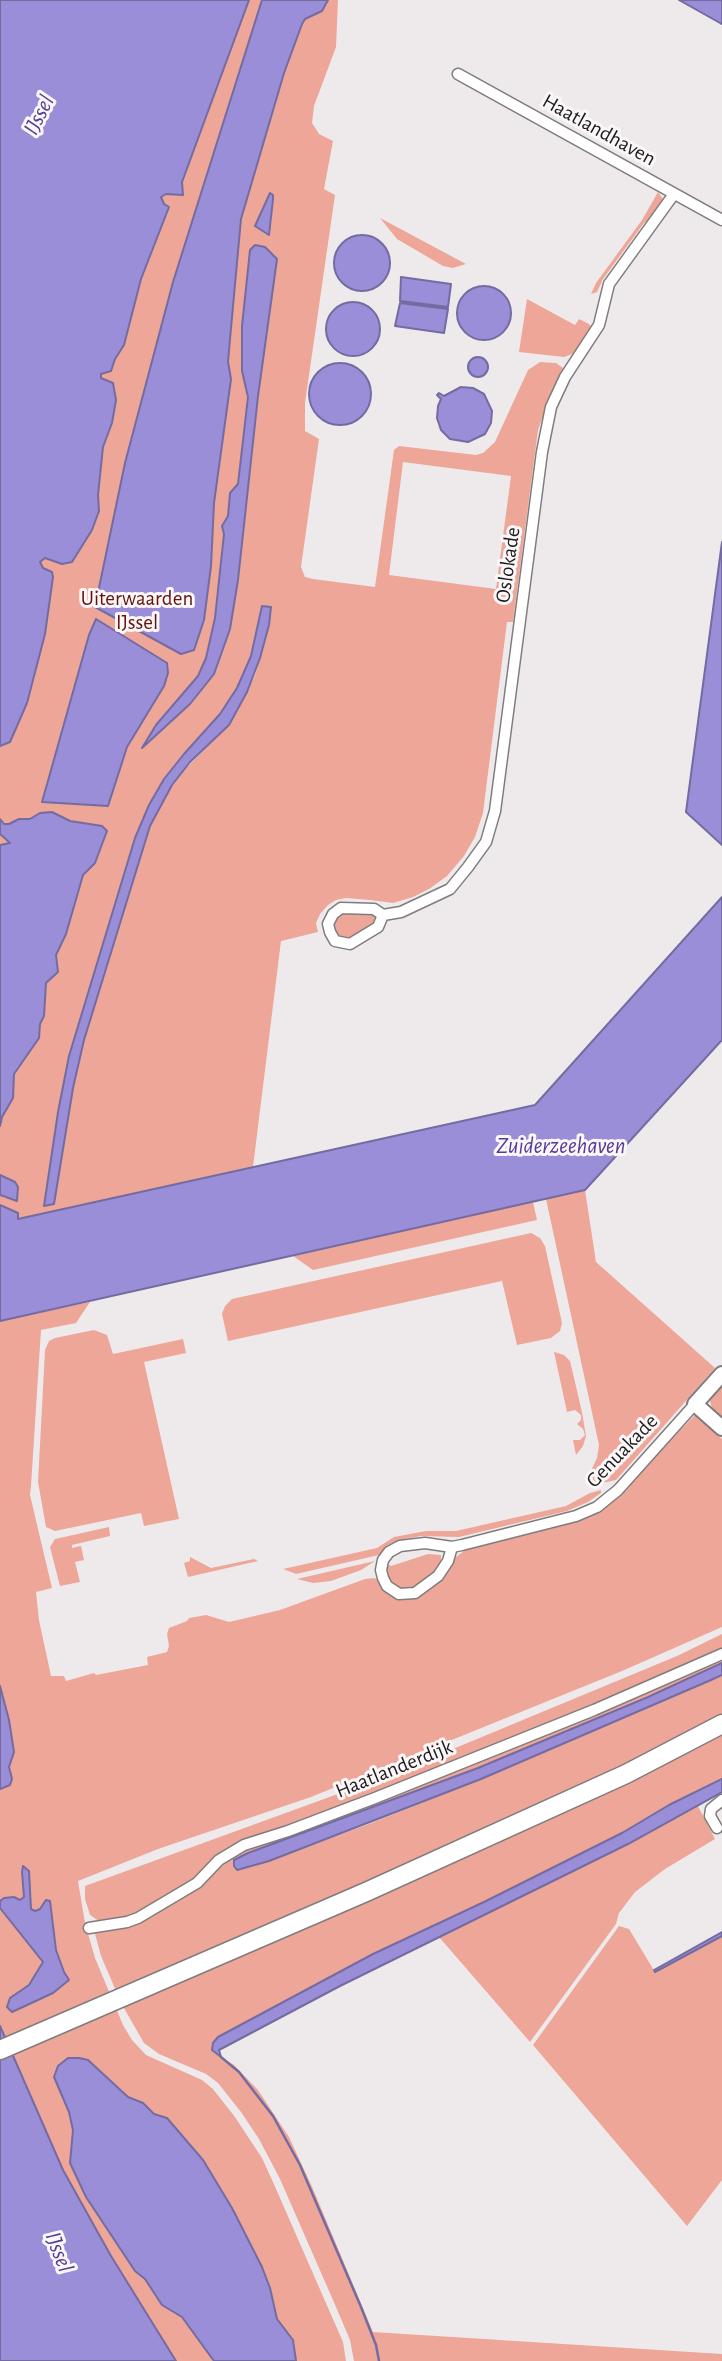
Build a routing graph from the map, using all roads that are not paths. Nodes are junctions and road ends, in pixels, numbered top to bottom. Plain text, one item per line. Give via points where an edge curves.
1 (458, 74) dead end
2 (674, 194) junction
3 (722, 220) edge
4 (383, 915) junction
5 (722, 1374) edge
6 (695, 1404) junction
7 (722, 1429) edge
8 (452, 1547) junction
9 (722, 1654) edge
10 (722, 1724) edge
11 (722, 1800) edge
12 (717, 1828) dead end
13 (89, 1928) dead end
14 (0, 2050) edge

1 - 2 street, Haatlandhaven
2 - 3 street, Haatlandhaven
2 - 4 street, Oslokade via 609,284 599,325 551,407 495,811 486,842 450,889 401,912
4 - 4 street, Oslokade via 374,909 341,908 328,924 335,941 350,944 378,927
5 - 6 street, Genuakade
6 - 7 street
6 - 8 street, Genuakade via 597,1507
8 - 8 street, Genuakade via 425,1543 393,1549 381,1565 385,1582 399,1594 415,1593 446,1566
9 - 13 street, Haatlanderdijk via 375,1798 244,1844 219,1860 197,1883 138,1918
10 - 14 highway via 626,1774 366,1892
11 - 12 street via 711,1809

